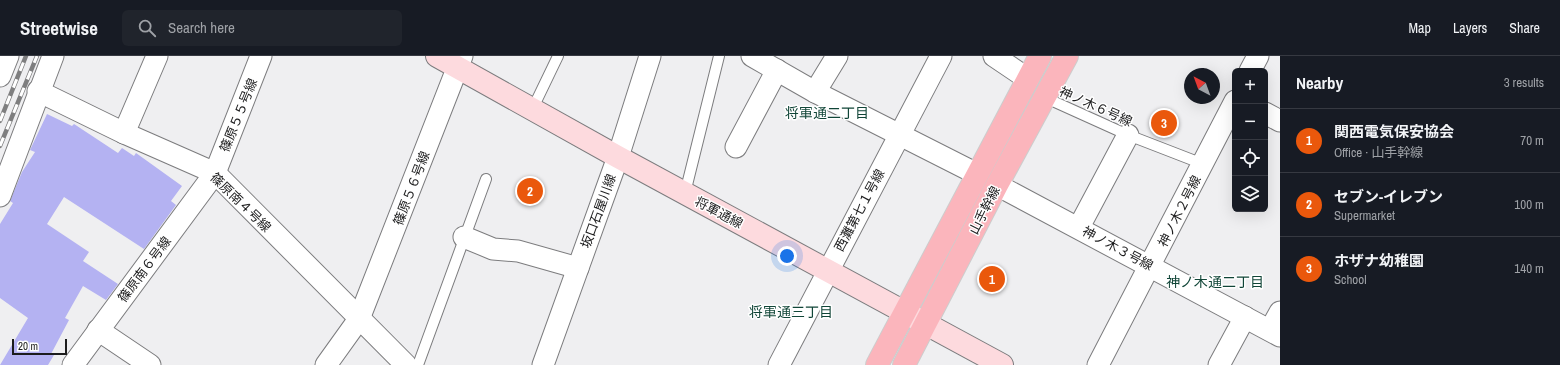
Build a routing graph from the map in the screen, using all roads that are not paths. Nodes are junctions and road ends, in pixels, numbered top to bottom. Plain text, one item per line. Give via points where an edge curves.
1 (8, 56) edge
2 (53, 56) edge
3 (157, 56) edge
4 (261, 56) edge
5 (437, 56) edge
6 (558, 56) edge
7 (650, 56) edge
8 (719, 56) edge
9 (752, 56) edge
10 (837, 56) edge
11 (941, 56) edge
12 (994, 56) edge
13 (1040, 56) edge
14 (1067, 56) edge
15 (1258, 56) edge
16 (460, 62) edge
17 (1252, 68) edge
18 (776, 70) junction
19 (0, 76) edge
20 (1028, 79) junction
21 (38, 91) junction
22 (815, 92) junction
23 (1046, 98) junction
24 (1233, 104) edge
25 (532, 110) junction
26 (1268, 115) edge
27 (1280, 121) edge
28 (124, 133) junction
29 (899, 135) junction
30 (1128, 135) junction
31 (736, 147) dead end
32 (618, 157) junction
33 (1203, 164) junction
34 (215, 174) junction
35 (977, 174) junction
36 (486, 179) dead end
37 (997, 185) junction
38 (684, 193) junction
39 (0, 196) edge
40 (1079, 228) junction
41 (464, 237) junction
42 (1151, 266) junction
43 (578, 268) junction
44 (828, 271) junction
45 (904, 312) junction
46 (1280, 312) edge
47 (1245, 317) junction
48 (359, 319) junction
49 (925, 324) junction
50 (98, 330) junction
51 (1275, 333) edge
52 (72, 365) edge
53 (150, 365) edge
54 (326, 365) edge
55 (406, 365) edge
56 (418, 365) edge
57 (543, 365) edge
58 (779, 365) edge
59 (877, 365) edge
60 (904, 365) edge
61 (1002, 365) edge
62 (1098, 365) edge
63 (1218, 365) edge

1 - 19 street
2 - 21 street
3 - 28 street
4 - 34 street, 篠原５５号線
5 - 16 street, 将軍通線
6 - 25 lane
7 - 32 street, 坂口石屋川線
8 - 38 lane
9 - 18 street
10 - 22 street
11 - 29 street, 西灘第七１号線
12 - 20 street
13 - 20 main road, 山手幹線
14 - 23 main road, 山手幹線
15 - 17 street
16 - 25 street, 将軍通線
16 - 48 street, 篠原５６号線
18 - 22 street
18 - 31 street
20 - 35 main road, 山手幹線
21 - 28 street, 篠原南４号線
21 - 39 street
22 - 29 street
23 - 30 lane, 神ノ木６号線
23 - 37 main road, 山手幹線
24 - 33 street, 神ノ木２号線
25 - 32 street, 将軍通線
26 - 27 street
28 - 34 street, 篠原南４号線
29 - 35 street
29 - 44 street, 西灘第七１号線
30 - 33 lane, 神ノ木６号線
30 - 40 street
32 - 38 street, 将軍通線
32 - 43 street, 坂口石屋川線
33 - 42 street, 神ノ木２号線
34 - 48 street, 篠原南４号線
34 - 50 street, 篠原南６号線
35 - 45 main road, 山手幹線
36 - 41 lane
37 - 40 street, 神ノ木３号線
37 - 49 main road, 山手幹線
38 - 44 street, 将軍通線
40 - 42 street, 神ノ木３号線
41 - 43 street via 493,248 518,251
41 - 56 lane
42 - 47 street, 神ノ木３号線
42 - 62 street, 神ノ木２号線
43 - 57 street, 坂口石屋川線
44 - 45 street, 将軍通線
44 - 58 street, 西灘第七１号線
45 - 49 street, 将軍通線
45 - 59 main road, 山手幹線
46 - 51 street
47 - 51 street, 神ノ木３号線
47 - 63 street
48 - 54 street, 篠原５６号線
48 - 55 street, 篠原南４号線
49 - 60 main road, 山手幹線
49 - 61 street, 将軍通線
50 - 52 street, 篠原南６号線
50 - 53 street

